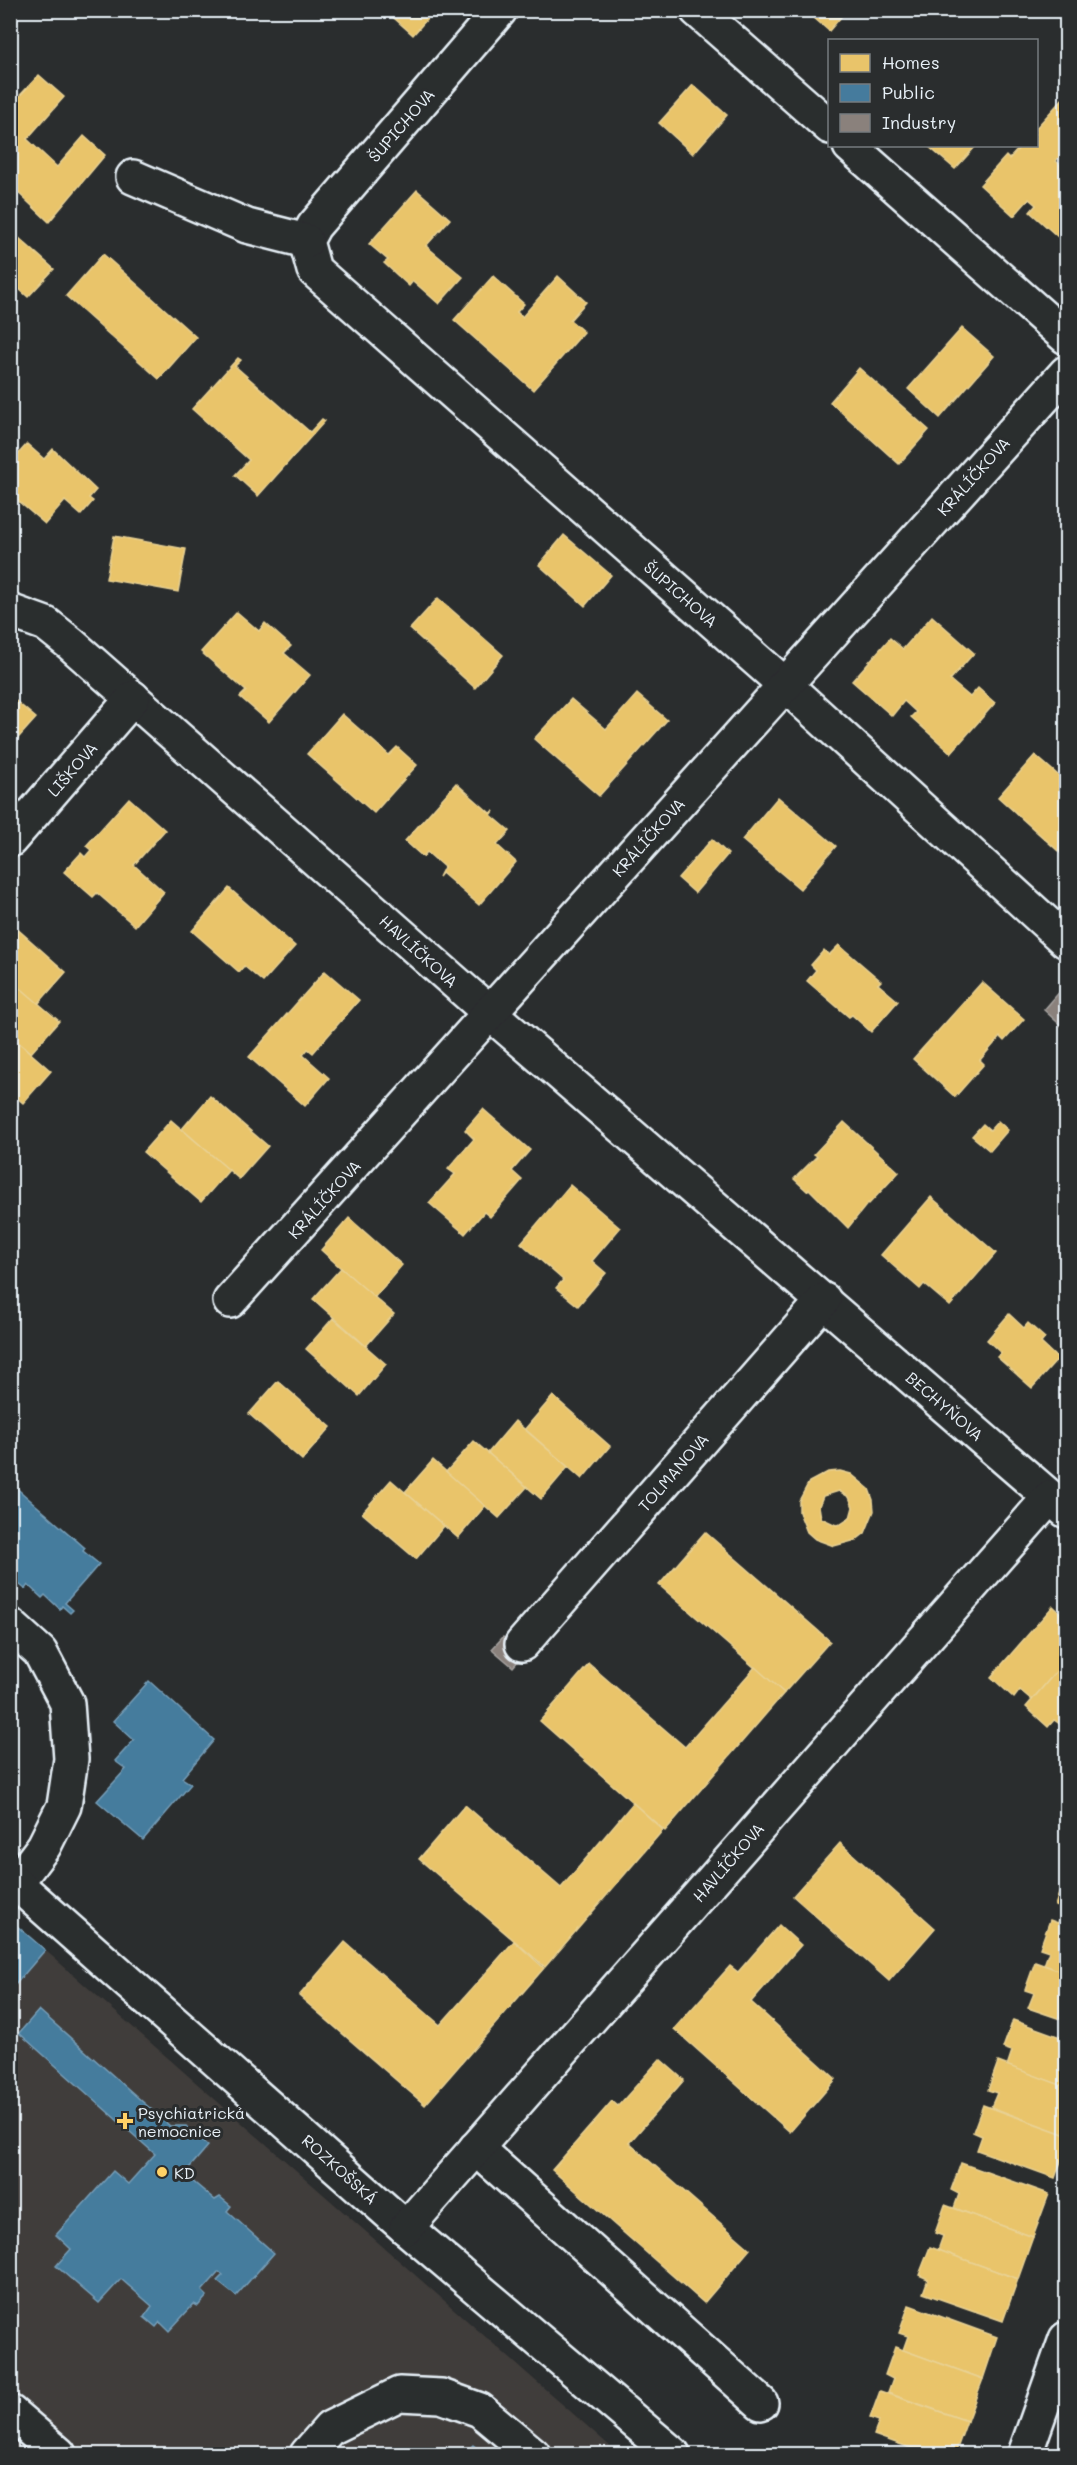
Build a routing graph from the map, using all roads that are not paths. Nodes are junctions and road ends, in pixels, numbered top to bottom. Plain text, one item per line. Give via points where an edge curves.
1 (500, 10) edge
2 (697, 10) edge
3 (828, 125) edge
4 (851, 147) edge
5 (133, 177) dead end
6 (306, 242) junction
7 (1066, 337) edge
8 (1066, 373) edge
9 (10, 611) edge
10 (783, 684) junction
11 (133, 698) junction
12 (10, 840) edge
13 (1066, 941) edge
14 (490, 1014) junction
15 (824, 1300) junction
16 (230, 1301) dead end
17 (1058, 1504) edge
18 (10, 1625) edge
19 (522, 1644) dead end
20 (13, 1880) edge
21 (476, 2148) junction
22 (406, 2228) junction
23 (1066, 2339) edge
24 (761, 2403) dead end
25 (10, 2412) edge
26 (59, 2454) edge
27 (306, 2454) edge
28 (533, 2454) edge
29 (673, 2454) edge
30 (1025, 2454) edge

1 - 6 street, ŠUPICHOVA via 314,226
2 - 3 street
4 - 7 street
5 - 6 street via 247,226
6 - 10 street, ŠUPICHOVA via 315,270
8 - 10 street, KRÁLÍČKOVA
9 - 11 street, HAVLÍČKOVA via 59,633
10 - 13 street, ŠUPICHOVA
10 - 14 street, KRÁLÍČKOVA
11 - 12 street, LIŠKOVA
11 - 14 street, HAVLÍČKOVA
14 - 15 street, HAVLÍČKOVA
14 - 16 street, KRÁLÍČKOVA
15 - 17 street, BECHYŇOVA
15 - 19 street, TOLMANOVA
17 - 21 street, HAVLÍČKOVA
18 - 20 street via 40,1652 67,1703 71,1760 64,1806 44,1846
20 - 22 street, ROZKOŠSKÁ
21 - 22 street, HAVLÍČKOVA
21 - 24 street
22 - 29 street, ROZKOŠSKÁ
23 - 30 street
25 - 26 street
27 - 28 street via 330,2428 399,2394 441,2396 480,2410

